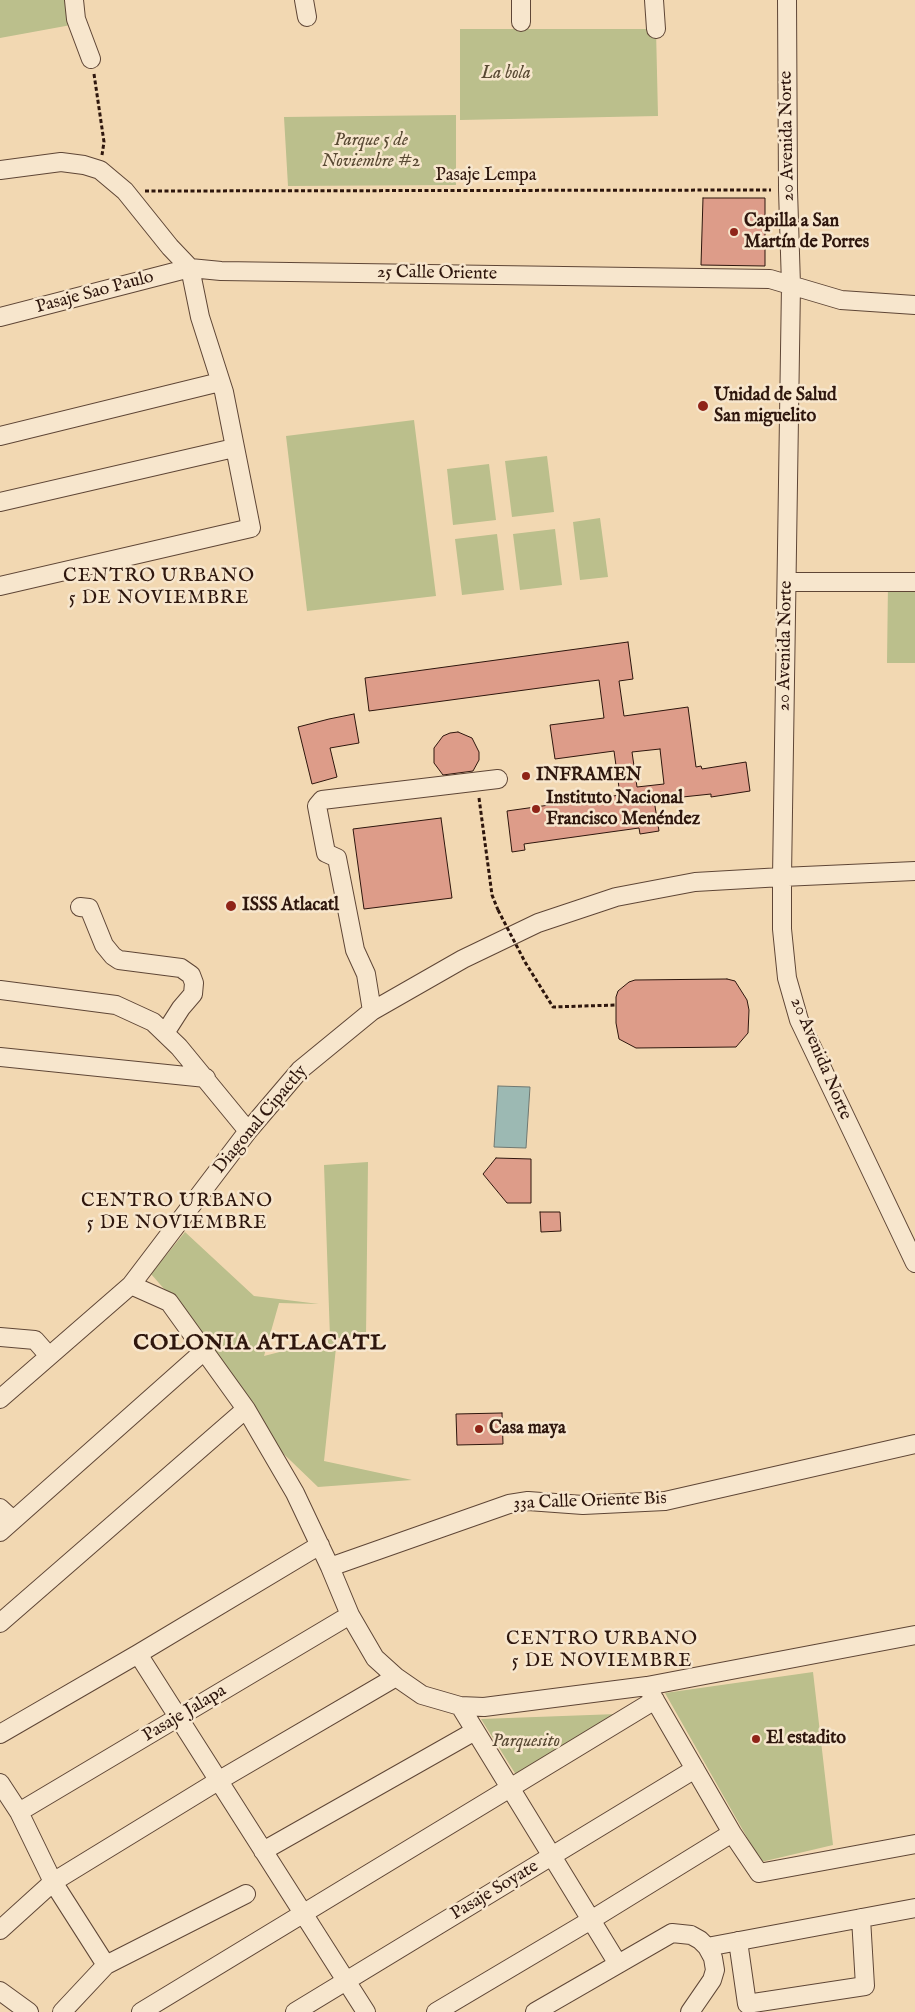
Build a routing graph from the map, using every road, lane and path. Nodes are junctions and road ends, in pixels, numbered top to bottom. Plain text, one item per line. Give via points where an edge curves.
1 (74, 0) edge
2 (521, 0) edge
3 (654, 0) edge
4 (787, 0) edge
5 (521, 22) dead end
6 (656, 29) dead end
7 (91, 58) joint
8 (0, 170) edge
9 (100, 170) junction
10 (788, 190) junction
11 (125, 191) junction
12 (190, 268) junction
13 (791, 285) junction
14 (915, 305) edge
15 (0, 318) edge
16 (220, 382) junction
17 (0, 436) edge
18 (234, 448) junction
19 (0, 502) edge
20 (787, 582) junction
21 (915, 582) edge
22 (0, 586) edge
23 (498, 780) dead end
24 (477, 782) junction
25 (915, 871) edge
26 (782, 877) junction
27 (80, 907) dead end
28 (0, 990) edge
29 (616, 1005) dead end
30 (372, 1011) junction
31 (165, 1032) junction
32 (0, 1057) edge
33 (206, 1078) junction
34 (248, 1131) junction
35 (915, 1263) edge
36 (131, 1285) junction
37 (0, 1337) edge
38 (204, 1351) junction
39 (49, 1356) junction
40 (0, 1399) edge
41 (246, 1409) junction
42 (915, 1444) edge
43 (0, 1508) edge
44 (13, 1520) junction
45 (0, 1532) edge
46 (320, 1545) junction
47 (330, 1566) junction
48 (350, 1615) junction
49 (0, 1624) edge
50 (915, 1635) edge
51 (138, 1654) junction
52 (396, 1677) junction
53 (651, 1693) junction
54 (460, 1706) junction
55 (178, 1717) junction
56 (475, 1731) junction
57 (0, 1734) edge
58 (695, 1769) junction
59 (218, 1781) junction
60 (0, 1783) edge
61 (510, 1788) junction
62 (19, 1812) junction
63 (732, 1833) junction
64 (915, 1844) edge
65 (263, 1852) junction
66 (552, 1856) junction
67 (53, 1882) junction
68 (246, 1894) dead end
69 (915, 1908) edge
70 (302, 1914) junction
71 (861, 1918) junction
72 (591, 1920) junction
73 (0, 1930) edge
74 (738, 1941) junction
75 (707, 1947) junction
76 (618, 1964) junction
77 (106, 1965) junction
78 (346, 1981) junction
79 (0, 1991) edge
80 (29, 2012) edge
81 (62, 2012) edge
82 (141, 2012) edge
83 (295, 2012) edge
84 (366, 2012) edge
85 (436, 2012) edge
86 (534, 2012) edge
87 (690, 2012) edge

1 - 7 street via 76,19
2 - 5 street
3 - 6 street
4 - 10 street, 20 Avenida Norte
7 - 9 path via 104,142
8 - 9 street via 61,162
9 - 11 street
10 - 11 path, Pasaje Lempa
10 - 13 street, 20 Avenida Norte
11 - 12 street
12 - 13 street, 25 Calle Oriente via 231,272 770,279
12 - 15 street, Pasaje Sao Paulo
12 - 16 street via 200,317
13 - 14 street, 25 Calle Oriente via 841,300
13 - 20 street, 20 Avenida Norte
16 - 17 street
16 - 18 street
18 - 19 street
18 - 22 street via 251,528
20 - 21 street
20 - 26 street, 20 Avenida Norte
23 - 24 street
24 - 29 path, bridge via 492,896 525,962 554,1006
24 - 30 street via 322,800 318,806 326,853 337,858 355,950 366,974
25 - 26 street, Diagonal Cipactly
26 - 30 street, Diagonal Cipactly via 695,882 616,897 582,908 538,923 471,955
26 - 35 street, 20 Avenida Norte via 782,929 787,978 799,1020
27 - 31 street via 89,908 112,956 119,960 181,968 191,975 194,994
28 - 31 street via 116,1005 153,1022
30 - 34 street, Diagonal Cipactly via 300,1070
31 - 33 street
32 - 33 street
33 - 34 street
34 - 36 street, Diagonal Cipactly
36 - 38 street via 169,1302
36 - 39 street, Diagonal Cipactly
37 - 39 street via 35,1340
38 - 41 street
38 - 44 street
39 - 40 street, Diagonal Cipactly
41 - 46 street via 295,1493
41 - 49 street
42 - 47 street, 33a Calle Oriente Bis via 665,1501 583,1505 528,1501 509,1504
43 - 44 street
44 - 45 street
46 - 47 street
46 - 51 street
47 - 48 street
48 - 52 street via 375,1658
48 - 55 street, Pasaje Jalapa
50 - 53 street
51 - 55 street
51 - 57 street
52 - 54 street via 422,1695
52 - 59 street
53 - 54 street via 484,1707
53 - 58 street
53 - 61 street
54 - 56 street
55 - 59 street
55 - 62 street, Pasaje Jalapa
56 - 61 street
56 - 65 street
58 - 63 street
58 - 66 street, Pasaje Soyate
59 - 65 street
59 - 67 street
60 - 62 street
61 - 66 street
61 - 70 street
62 - 67 street
63 - 64 street via 759,1873
63 - 72 street
65 - 70 street
66 - 72 street
66 - 78 street, Pasaje Soyate
67 - 73 street
67 - 77 street
68 - 77 street
69 - 71 street
70 - 78 street
70 - 82 street
71 - 74 street
71 - 74 street via 865,1986 747,2004
72 - 76 street
72 - 85 street
74 - 75 street
75 - 76 street via 691,1935 672,1933
75 - 87 street via 715,1970 707,1990
76 - 86 street
77 - 81 street
78 - 83 street, Pasaje Soyate
78 - 84 street
79 - 80 street

